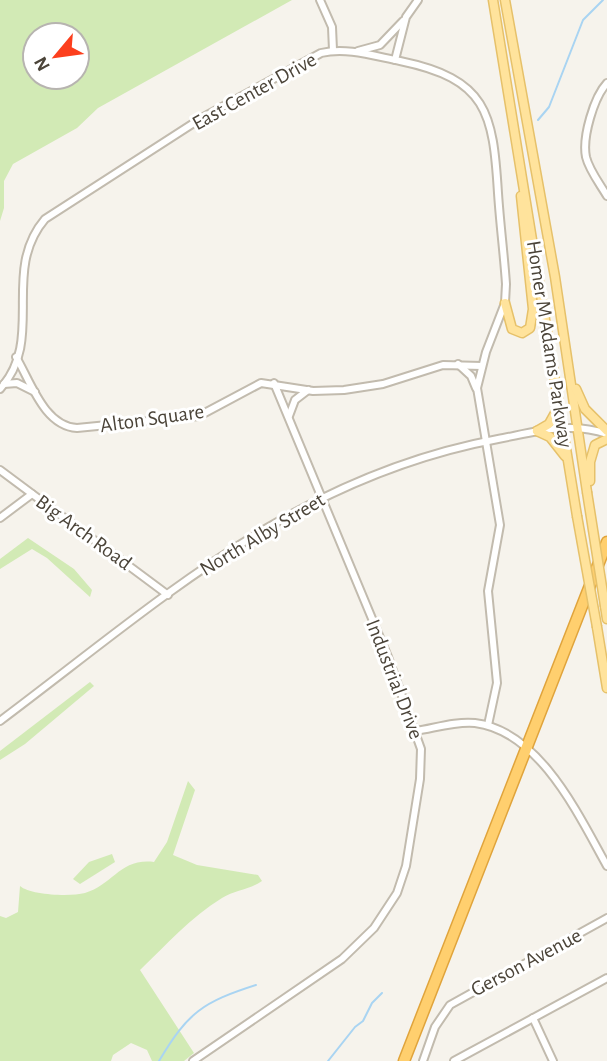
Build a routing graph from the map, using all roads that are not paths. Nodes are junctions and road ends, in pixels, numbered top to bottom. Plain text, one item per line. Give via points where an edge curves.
1 (320, 0) edge
2 (418, 0) edge
3 (505, 1) edge
4 (492, 2) edge
5 (406, 17) junction
6 (333, 50) junction
7 (354, 52) junction
8 (395, 60) junction
9 (506, 72) junction
10 (607, 83) edge
11 (607, 196) edge
12 (505, 303) junction
13 (16, 357) junction
14 (456, 363) junction
15 (482, 366) junction
16 (570, 373) junction
17 (274, 383) junction
18 (2, 387) edge
19 (308, 390) junction
20 (36, 392) junction
21 (478, 394) junction
22 (560, 403) junction
23 (288, 418) junction
24 (564, 427) junction
25 (579, 428) junction
26 (537, 431) junction
27 (607, 435) edge
28 (486, 441) junction
29 (569, 463) junction
30 (0, 470) edge
31 (32, 494) junction
32 (320, 496) junction
33 (591, 516) junction
34 (0, 518) edge
35 (607, 542) edge
36 (168, 595) junction
37 (607, 619) edge
38 (607, 688) edge
39 (0, 721) edge
40 (488, 725) junction
41 (416, 731) junction
42 (526, 750) junction
43 (607, 866) edge
44 (607, 918) edge
45 (607, 978) edge
46 (534, 1018) junction
47 (193, 1061) edge
48 (404, 1061) edge
49 (423, 1061) edge
50 (454, 1061) edge
51 (553, 1061) edge

1 - 6 street via 332,27
2 - 5 street
3 - 16 main road, Homer M Adams Parkway
4 - 9 main road, Homer M Adams Parkway
5 - 7 street via 386,41
5 - 8 street
6 - 7 street, East Center Drive
6 - 13 street, East Center Drive via 306,59 223,106 38,225 16,261
7 - 8 street, East Center Drive
8 - 12 street, East Center Drive via 447,74 477,98 487,115 495,158
9 - 12 main road via 533,309 533,323 527,331 512,329
9 - 22 main road, Homer M Adams Parkway
10 - 11 street via 585,147 587,161
12 - 15 street, East Center Drive
13 - 18 street, East Center Drive
13 - 20 street, Alton Square
14 - 15 street, Alton Square
14 - 19 street, Alton Square via 376,386
14 - 21 street via 471,376
15 - 21 street, East Center Drive
16 - 25 main road, Homer M Adams Parkway
16 - 27 main road via 585,409
17 - 19 street, Alton Square
17 - 20 street, Alton Square via 255,385 199,415 77,428 55,422
17 - 23 street, Industrial Drive
18 - 20 street via 24,385
19 - 23 street via 295,400
21 - 28 street, East Center Drive
22 - 24 main road, Homer M Adams Parkway
22 - 26 main road via 556,415
23 - 32 street, Industrial Drive
24 - 25 street, North Alby Street
24 - 26 street, North Alby Street
24 - 29 main road, Homer M Adams Parkway
25 - 27 street, North Alby Street
25 - 33 main road, Homer M Adams Parkway, bridge
26 - 28 street, North Alby Street
26 - 29 main road via 550,437
27 - 33 main road via 591,452
28 - 32 street, North Alby Street via 400,464
28 - 40 street, East Center Drive via 500,534 488,591 497,683
29 - 38 main road, Homer M Adams Parkway, bridge
30 - 31 street, Big Arch Road
31 - 34 street
31 - 36 street, Big Arch Road
32 - 36 street, North Alby Street via 240,543
32 - 41 street, Industrial Drive
33 - 37 main road, Homer M Adams Parkway, bridge
35 - 42 highway
36 - 39 street, North Alby Street
40 - 41 street via 461,723
40 - 42 street
41 - 47 street, Industrial Drive via 422,755 410,851 397,893 383,917 342,959
42 - 43 street via 562,787
42 - 48 highway
44 - 49 street, Gerson Avenue via 446,1008
45 - 46 street
46 - 50 street
46 - 51 street

